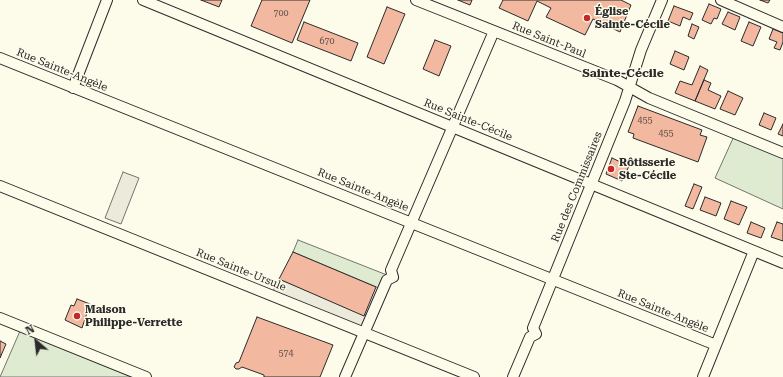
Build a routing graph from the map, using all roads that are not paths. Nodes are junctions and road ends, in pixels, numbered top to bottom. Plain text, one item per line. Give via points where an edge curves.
1 (108, 0) edge
2 (143, 0) edge
3 (416, 0) edge
4 (662, 0) edge
5 (721, 0) edge
6 (783, 27) edge
7 (494, 31) junction
8 (0, 58) edge
9 (629, 87) junction
10 (73, 88) junction
11 (453, 127) junction
12 (783, 153) edge
13 (592, 183) junction
14 (0, 186) edge
15 (412, 223) junction
16 (754, 251) junction
17 (783, 263) edge
18 (553, 279) junction
19 (0, 318) edge
20 (364, 333) junction
21 (716, 345) junction
22 (146, 377) edge
23 (345, 377) edge
24 (474, 377) edge
25 (513, 377) edge
26 (703, 377) edge

1 - 10 street
2 - 11 street, Rue Sainte-Cécile
3 - 7 street, Rue Saint-Paul
4 - 9 street, Rue des Commissaires
5 - 6 street
7 - 9 street, Rue Saint-Paul
7 - 11 street
8 - 10 street, Rue Sainte-Angèle
9 - 12 street, Rue Saint-Paul via 649,98
9 - 13 street, Rue des Commissaires
10 - 15 street, Rue Sainte-Angèle
11 - 13 street, Rue Sainte-Cécile
11 - 15 street
13 - 16 street, Rue Sainte-Cécile
13 - 18 street, Rue des Commissaires
14 - 20 street, Rue Sainte-Ursule
15 - 18 street, Rue Sainte-Angèle
15 - 20 street via 391,270 392,276 387,280
16 - 17 street, Rue Sainte-Cécile
16 - 21 street
18 - 21 street, Rue Sainte-Angèle
18 - 25 street, Rue des Commissaires via 533,328 536,334 530,337
19 - 22 street
20 - 23 street
20 - 24 street, Rue Sainte-Ursule
21 - 26 street

